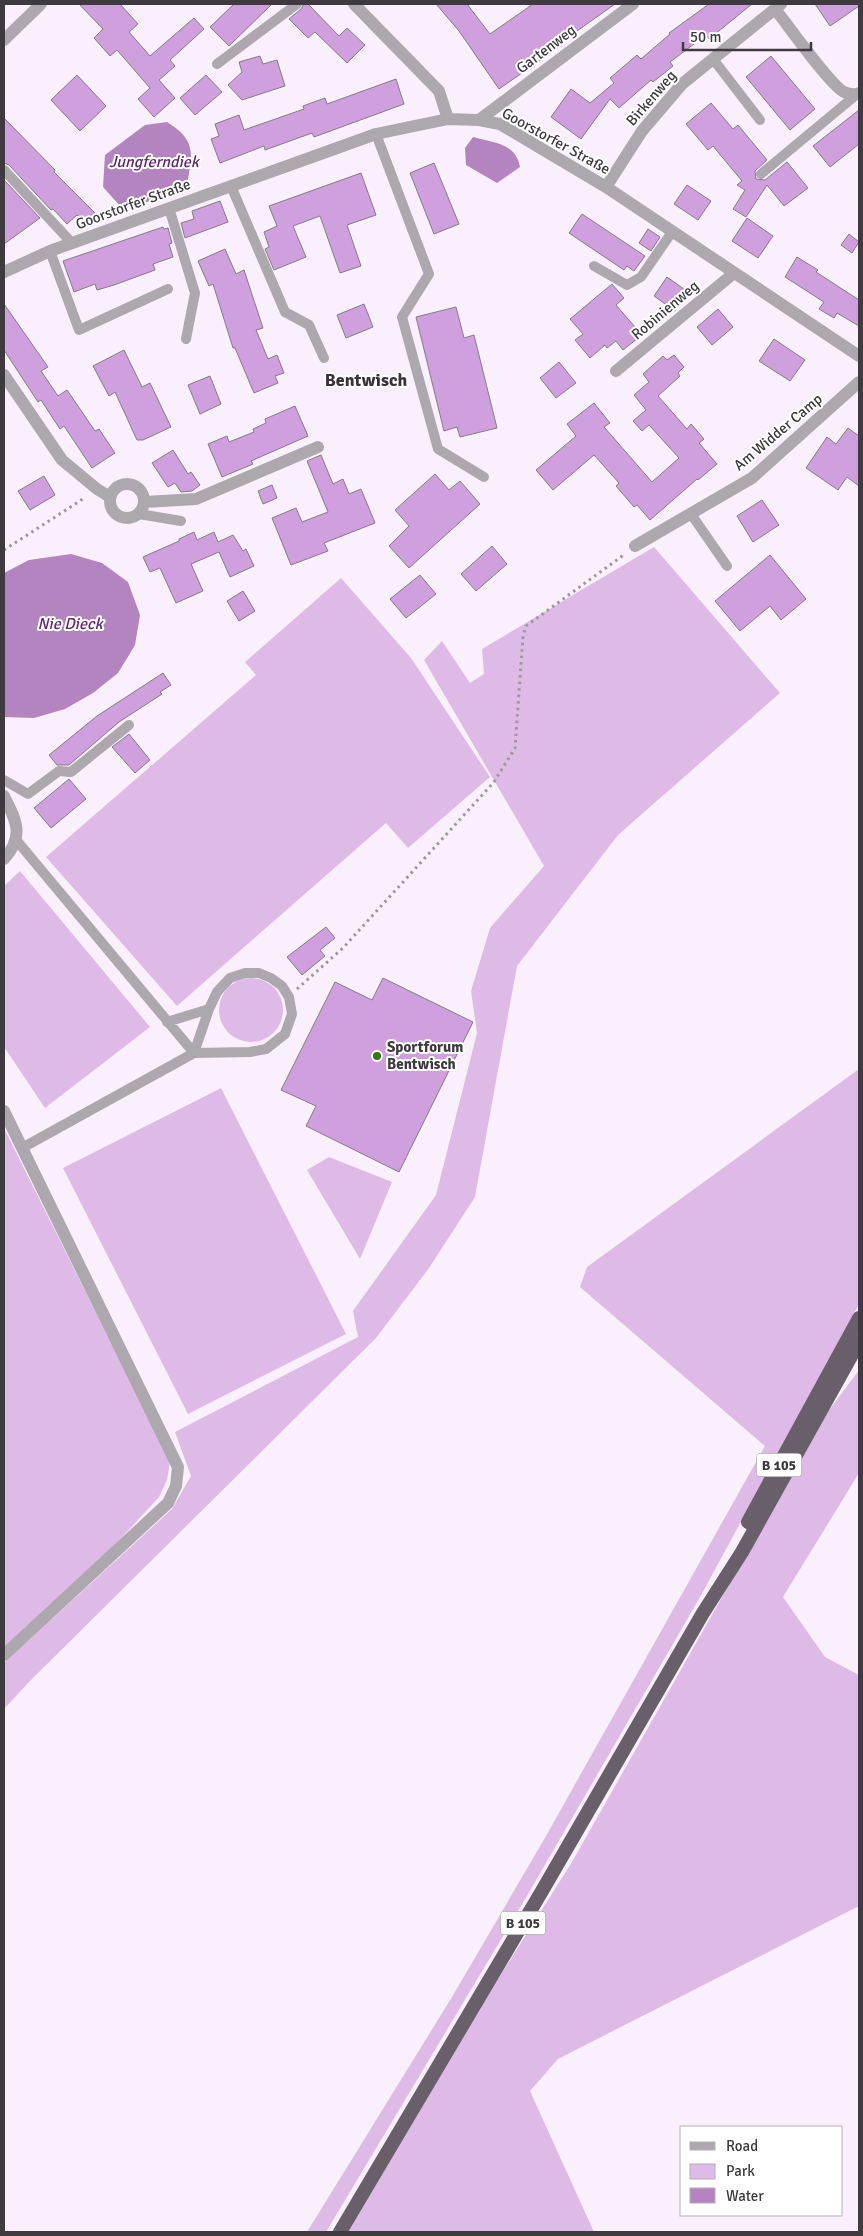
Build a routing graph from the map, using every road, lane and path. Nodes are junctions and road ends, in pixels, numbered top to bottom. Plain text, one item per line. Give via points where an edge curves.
1 (41, 4) edge
2 (297, 4) edge
3 (354, 4) edge
4 (634, 4) edge
5 (778, 6) edge
6 (4, 40) edge
7 (713, 59) junction
8 (217, 64) dead end
9 (858, 94) edge
10 (448, 119) junction
11 (479, 120) junction
12 (760, 120) dead end
13 (376, 134) junction
14 (4, 170) edge
15 (761, 174) dead end
16 (231, 186) junction
17 (606, 187) junction
18 (169, 208) junction
19 (672, 232) junction
20 (72, 243) junction
21 (50, 252) junction
22 (594, 266) dead end
23 (4, 272) edge
24 (734, 273) junction
25 (168, 289) dead end
26 (186, 339) dead end
27 (859, 356) edge
28 (324, 358) dead end
29 (616, 371) dead end
30 (4, 375) edge
31 (857, 389) edge
32 (318, 447) dead end
33 (484, 477) dead end
34 (97, 489) junction
35 (110, 497) junction
36 (142, 508) junction
37 (691, 514) junction
38 (180, 521) dead end
39 (635, 546) joint
40 (4, 550) edge
41 (727, 566) dead end
42 (129, 724) dead end
43 (4, 780) edge
44 (4, 796) edge
45 (17, 840) junction
46 (4, 859) edge
47 (289, 997) junction
48 (209, 1009) junction
49 (167, 1022) junction
50 (194, 1054) junction
51 (4, 1111) edge
52 (22, 1148) junction
53 (859, 1318) edge
54 (859, 1342) edge
55 (703, 1613) junction
56 (4, 1655) edge
57 (340, 2232) edge

1 - 6 street
2 - 8 lane
3 - 10 street via 439,91
4 - 11 street, Gartenweg
5 - 7 street, Birkenweg
5 - 9 street via 833,82 844,92
7 - 12 lane
7 - 17 street, Birkenweg via 682,84 642,132
9 - 15 lane
10 - 11 street, Goorstorfer Straße
10 - 13 street, Goorstorfer Straße
11 - 17 street, Goorstorfer Straße via 500,124
13 - 16 street, Goorstorfer Straße
13 - 33 lane via 428,274 402,317 438,449
14 - 20 lane
16 - 18 street, Goorstorfer Straße
16 - 28 lane via 285,312 309,325
17 - 19 street, Goorstorfer Straße
18 - 20 street, Goorstorfer Straße
18 - 26 lane via 195,293
19 - 22 lane via 641,277 627,285
19 - 24 street, Goorstorfer Straße
20 - 21 street, Goorstorfer Straße
21 - 23 street, Goorstorfer Straße
21 - 25 lane via 79,330
24 - 27 street, Goorstorfer Straße
24 - 29 street, Robinienweg
30 - 34 street via 62,460
31 - 37 street, Am Widder Camp via 752,478
32 - 36 street via 196,499
34 - 35 street
34 - 40 path
35 - 36 street via 110,504 118,516 126,518
35 - 36 street via 119,485 126,483 140,488 144,494
36 - 38 lane
37 - 39 street, Am Widder Camp
37 - 41 lane
39 - 47 path via 526,626 515,748 494,782 343,948
42 - 43 lane via 71,772 59,771 28,794
44 - 45 street via 16,820
45 - 46 street
45 - 49 lane
47 - 48 lane via 271,978 245,973 230,978 217,992
47 - 50 lane via 292,1014 285,1034 266,1050
48 - 49 lane
48 - 50 lane
49 - 50 lane
50 - 52 lane
51 - 52 street
52 - 56 street via 178,1467 176,1486 168,1503
53 - 55 highway, B 105 via 733,1549
54 - 55 highway, B 105 via 742,1552
55 - 57 highway, B 105

